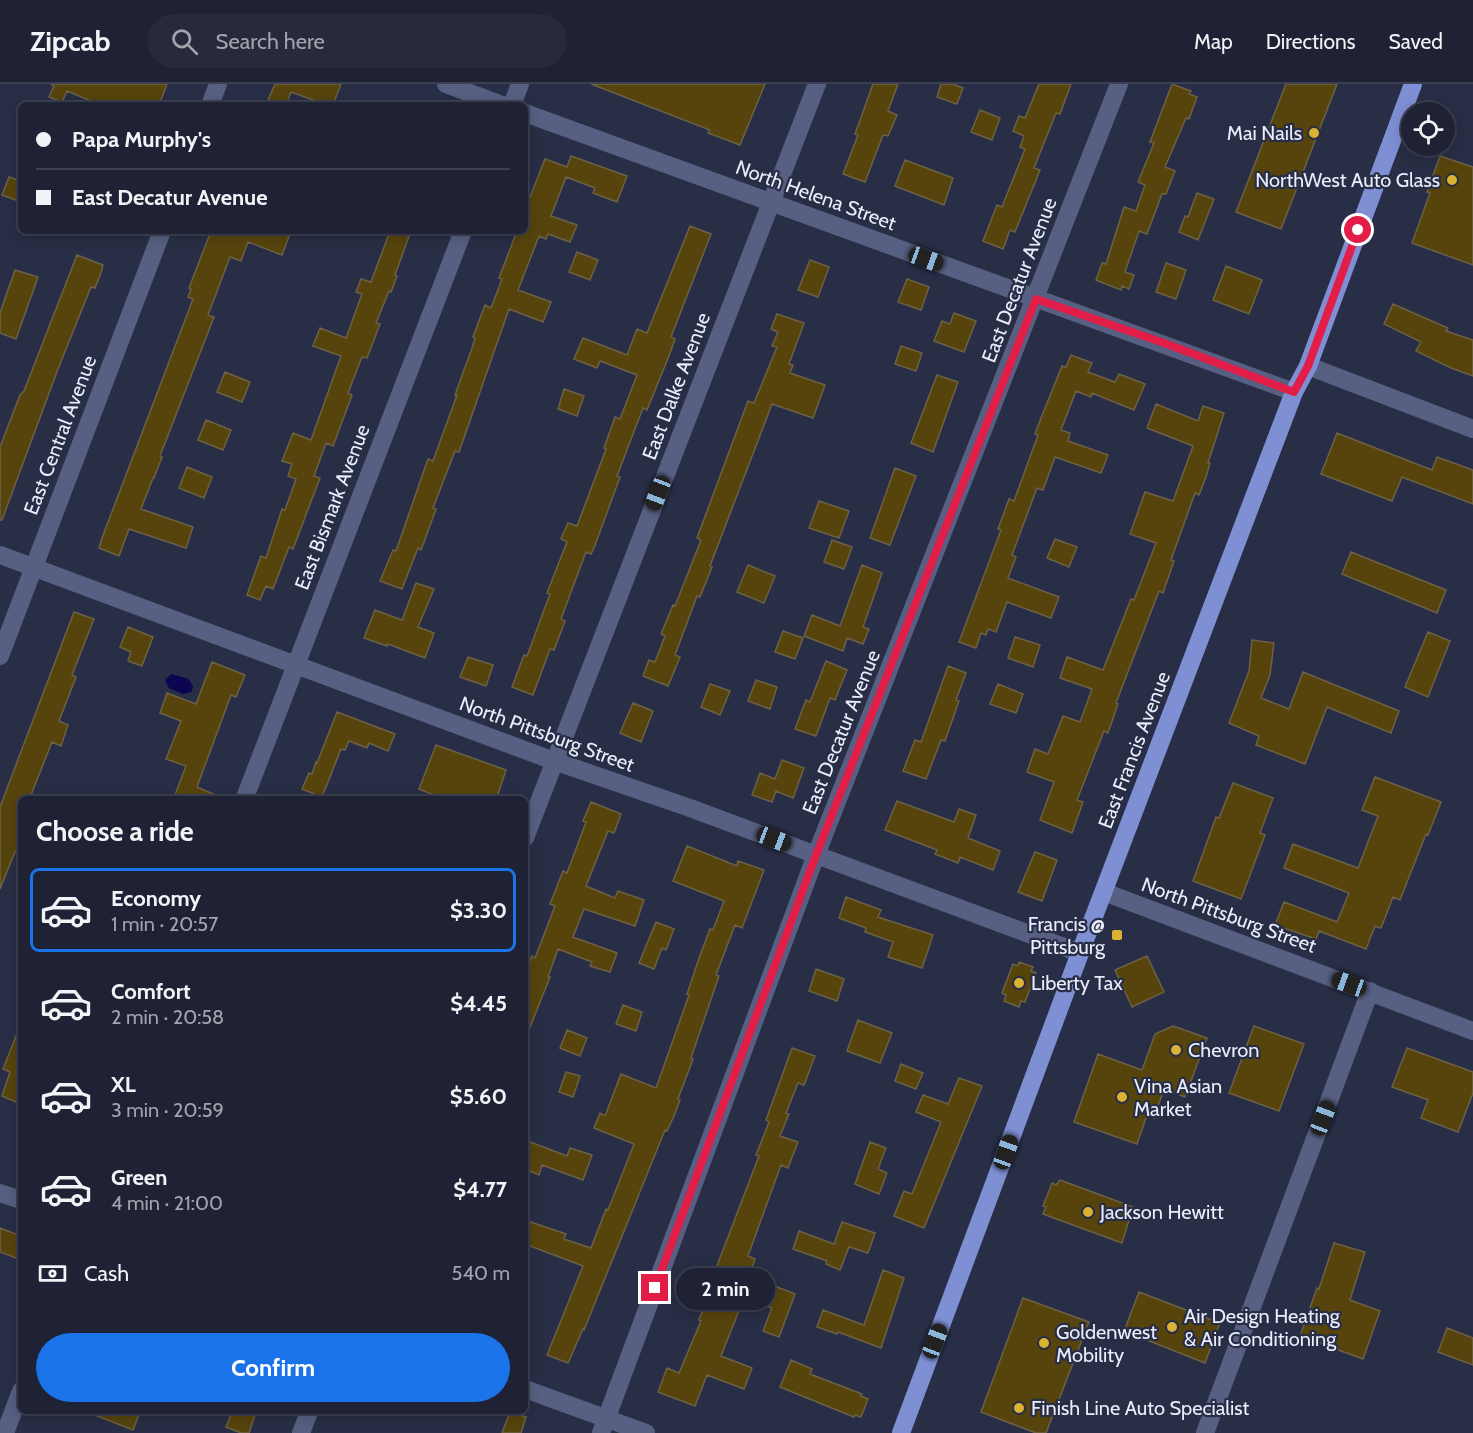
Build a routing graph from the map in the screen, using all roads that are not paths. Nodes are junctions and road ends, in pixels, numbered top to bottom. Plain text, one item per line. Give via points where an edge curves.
1 (218, 84) edge
2 (446, 84) edge
3 (520, 84) edge
4 (817, 84) edge
5 (1119, 84) edge
6 (1413, 84) edge
7 (211, 102) edge
8 (494, 102) edge
9 (513, 102) edge
10 (528, 114) edge
11 (771, 203) junction
12 (161, 234) edge
13 (462, 234) edge
14 (1036, 299) junction
15 (1308, 366) junction
16 (1294, 392) junction
17 (1473, 429) edge
18 (0, 555) edge
19 (33, 568) junction
20 (0, 656) edge
21 (294, 665) junction
22 (554, 761) junction
23 (245, 796) edge
24 (528, 830) edge
25 (816, 855) junction
26 (1104, 892) junction
27 (1080, 953) junction
28 (1370, 992) junction
29 (1473, 1030) edge
30 (0, 1192) edge
31 (18, 1199) edge
32 (528, 1390) edge
33 (18, 1399) edge
34 (308, 1414) edge
35 (604, 1426) edge
36 (907, 1431) edge
37 (5, 1433) edge
38 (301, 1433) edge
39 (646, 1433) edge
40 (1205, 1433) edge

1 - 7 street
2 - 8 street
3 - 9 street
4 - 11 street, East Dalke Avenue
5 - 14 street, East Decatur Avenue
6 - 15 main road, East Francis Avenue
10 - 11 street, North Helena Street
11 - 14 street, North Helena Street
11 - 22 street, East Dalke Avenue
12 - 19 street, East Central Avenue
13 - 21 street, East Bismark Avenue
14 - 16 street, North Helena Street
14 - 25 street, East Decatur Avenue
15 - 16 main road, East Francis Avenue
15 - 17 street
16 - 26 main road, East Francis Avenue
18 - 19 street, North Pittsburg Street
19 - 20 street, East Central Avenue
19 - 21 street, North Pittsburg Street
21 - 22 street, North Pittsburg Street
21 - 23 street, East Bismark Avenue
22 - 24 street, East Dalke Avenue
22 - 25 street, North Pittsburg Street
25 - 27 street, North Pittsburg Street
25 - 35 street, East Decatur Avenue
26 - 27 main road, East Francis Avenue
26 - 28 street, North Pittsburg Street
27 - 36 main road, East Francis Avenue
28 - 29 street, North Pittsburg Street
28 - 40 street
30 - 31 street
32 - 35 street
33 - 37 street
34 - 38 street
35 - 39 street

